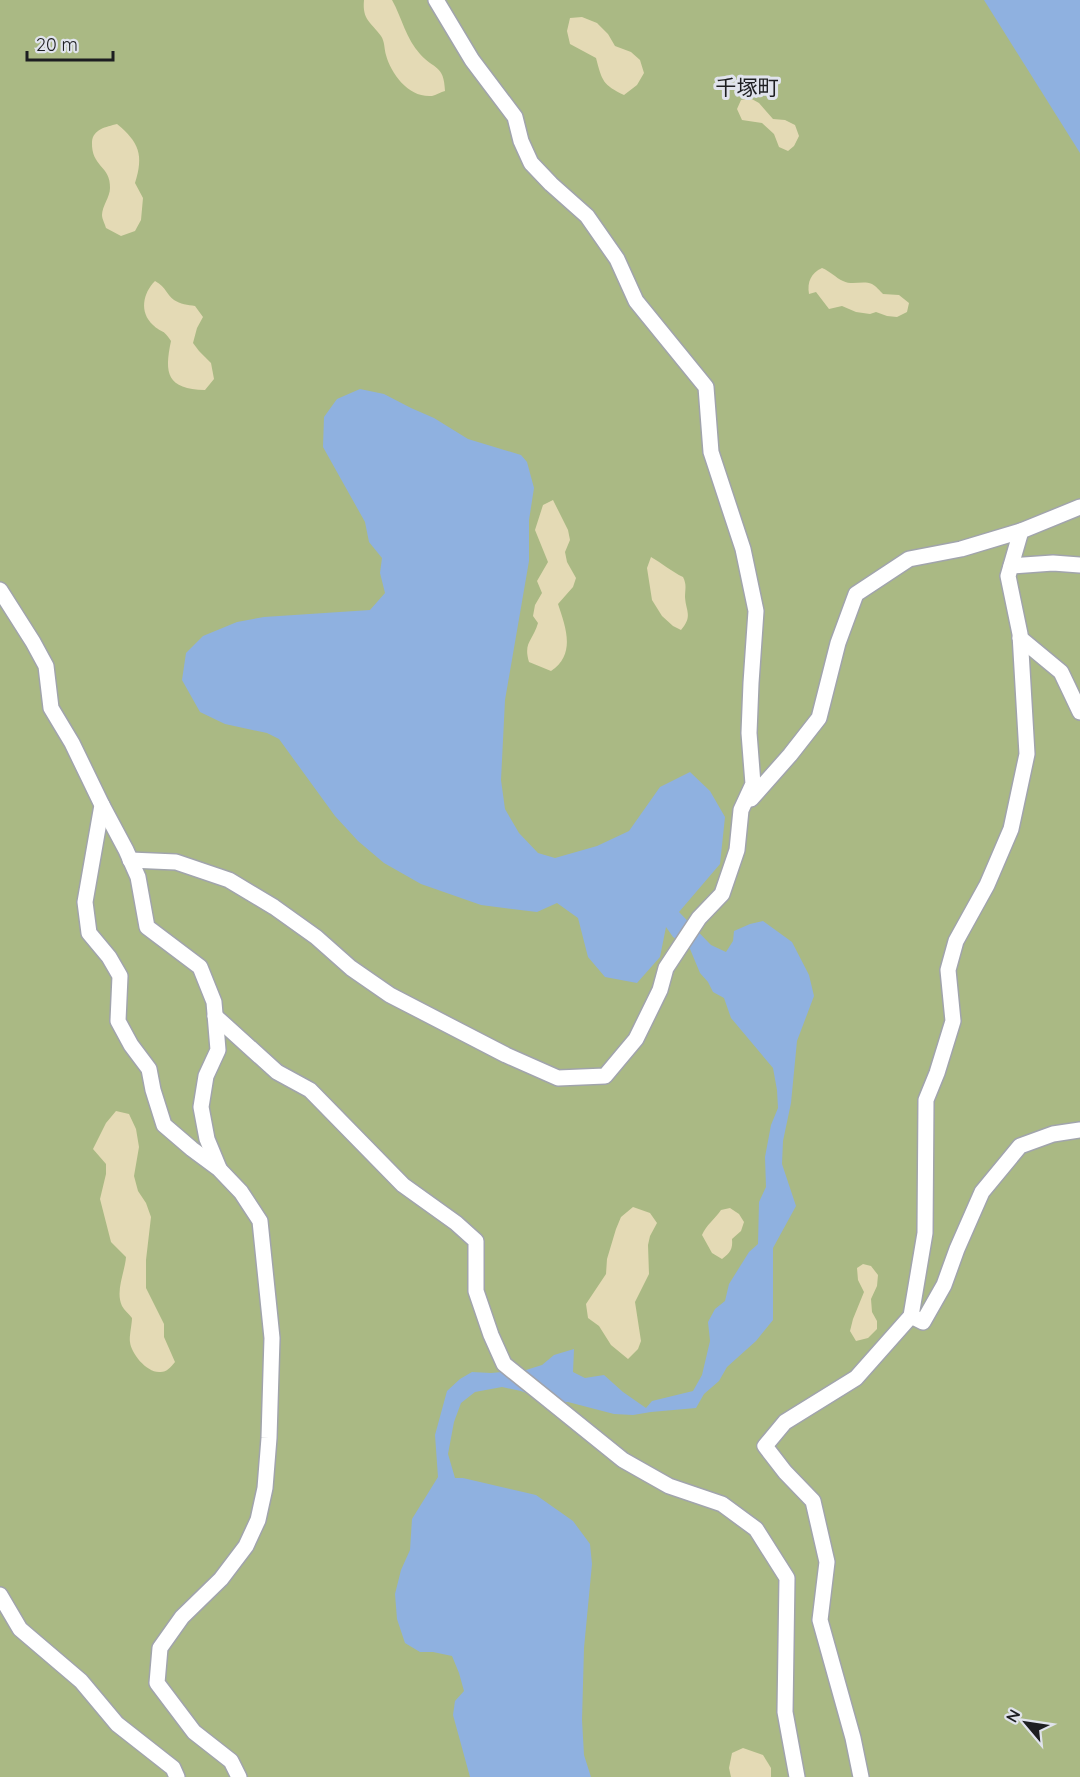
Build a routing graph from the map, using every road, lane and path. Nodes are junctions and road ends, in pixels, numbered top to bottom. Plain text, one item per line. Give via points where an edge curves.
1 (436, 0) edge
2 (1080, 507) edge
3 (1021, 531) junction
4 (1011, 566) junction
5 (1080, 566) edge
6 (0, 590) edge
7 (1020, 638) junction
8 (1080, 712) edge
9 (102, 805) junction
10 (741, 810) junction
11 (130, 860) junction
12 (215, 1016) junction
13 (1080, 1130) edge
14 (219, 1169) junction
15 (910, 1316) junction
16 (0, 1595) edge
17 (177, 1777) edge
18 (239, 1777) edge
19 (797, 1777) edge
20 (861, 1777) edge

1 - 10 lane via 472,60 515,117 531,163 587,216 617,259 636,300 706,387 711,452 743,549 756,611 750,733 753,784
2 - 3 lane
3 - 4 lane
3 - 10 lane via 909,559 855,594 819,718
4 - 5 lane
4 - 7 lane via 1008,576
6 - 9 lane via 46,666 51,708
7 - 8 lane via 1061,672
7 - 15 lane via 1027,754 1011,829 987,885 956,941 948,970 953,1021 926,1100 925,1233
9 - 11 lane
9 - 14 lane via 85,902 89,933 120,976 118,1021 149,1069 164,1125
10 - 11 lane via 737,850 722,894 699,918 666,968 660,990 636,1039 605,1076 558,1078 390,995 316,937 229,879 176,862
11 - 12 lane via 138,877 147,927 200,967 214,1002
12 - 14 lane via 218,1050 206,1077 201,1107 207,1139
12 - 19 lane via 277,1072 310,1090 403,1185 476,1241 476,1292 504,1364 623,1460 669,1486 722,1504 756,1529 787,1578 785,1712
13 - 15 lane via 1053,1134 1020,1146 982,1192 944,1285 923,1322
14 - 18 lane via 241,1192 260,1221 273,1338 265,1488 258,1520 246,1546 221,1579 182,1617 160,1648 157,1683 194,1732 231,1761
15 - 20 lane via 856,1378 786,1422 765,1446 813,1501 827,1562 820,1620
16 - 17 lane via 20,1629 81,1681 117,1724 173,1767

